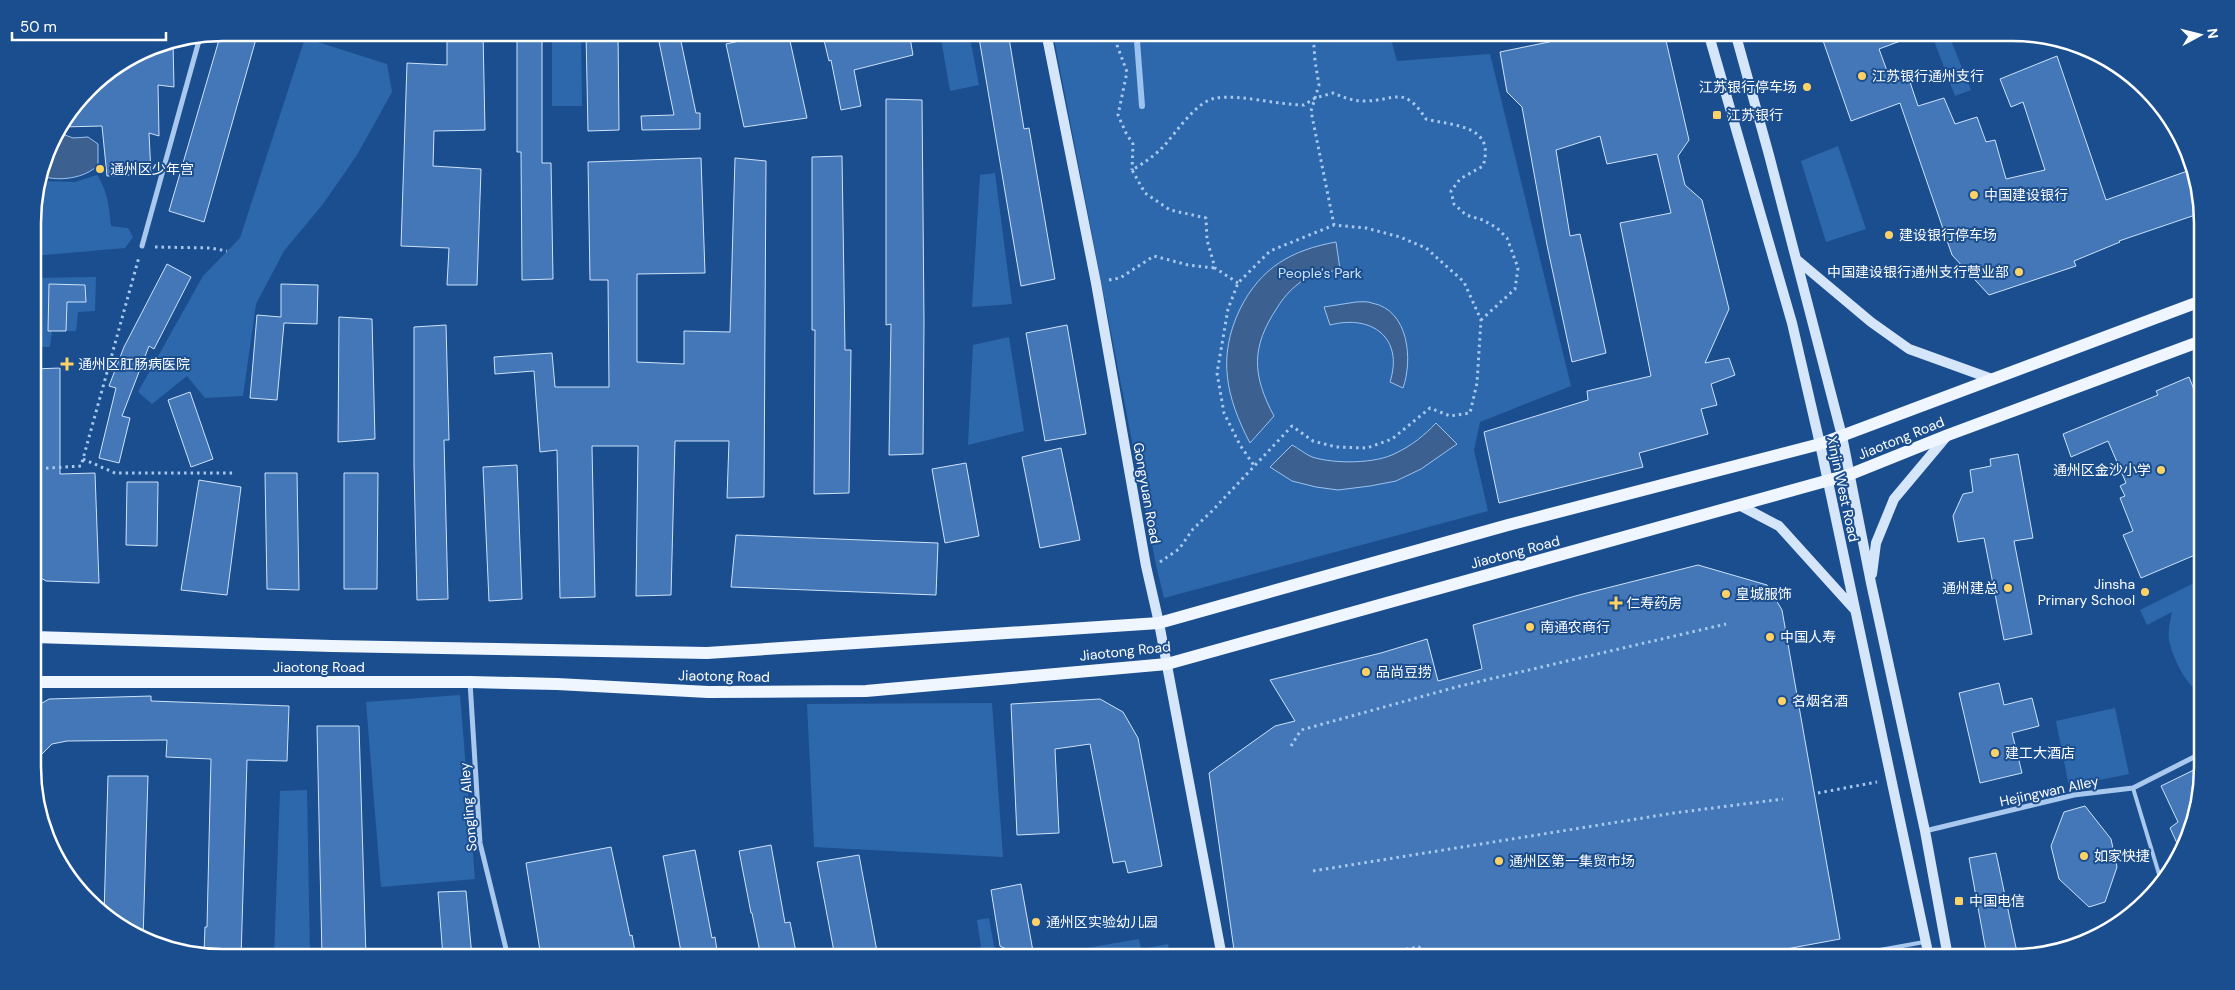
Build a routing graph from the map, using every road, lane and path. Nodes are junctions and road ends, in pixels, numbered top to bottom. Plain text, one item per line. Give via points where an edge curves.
1 (1048, 41) edge
2 (1117, 41) edge
3 (1314, 41) edge
4 (1711, 41) edge
5 (1737, 41) edge
6 (198, 43) edge
7 (1315, 98) junction
8 (1132, 170) junction
9 (1334, 225) junction
10 (142, 246) junction
11 (227, 251) dead end
12 (1796, 259) junction
13 (1216, 268) junction
14 (1096, 283) junction
15 (1238, 283) junction
16 (2194, 304) edge
17 (1481, 320) junction
18 (2194, 344) edge
19 (1992, 380) junction
20 (1948, 435) junction
21 (1842, 436) junction
22 (1820, 444) junction
23 (83, 459) junction
24 (1255, 467) junction
25 (41, 469) edge
26 (234, 473) dead end
27 (1850, 474) junction
28 (1827, 481) junction
29 (1740, 505) junction
30 (1146, 566) junction
31 (1871, 583) junction
32 (1855, 609) junction
33 (1159, 623) junction
34 (1726, 624) dead end
35 (41, 637) edge
36 (1167, 664) junction
37 (41, 682) edge
38 (470, 682) junction
39 (1291, 746) dead end
40 (2194, 757) edge
41 (1892, 779) junction
42 (2133, 788) junction
43 (1818, 793) dead end
44 (1783, 799) dead end
45 (1924, 831) junction
46 (1312, 871) dead end
47 (2159, 874) edge
48 (1926, 942) junction
49 (506, 949) edge
50 (1220, 949) edge
51 (1408, 949) edge
52 (1419, 949) edge
53 (1886, 949) edge
54 (1927, 949) edge
55 (1946, 949) edge

1 - 14 main road, Gongyuan Road
2 - 8 path via 1127,72 1118,115 1133,144
3 - 7 path via 1318,85
4 - 22 main road, Xinjin West Road via 1792,323
5 - 12 main road, Xinjin West Road
6 - 10 street
7 - 8 path via 1304,106 1215,98 1183,122 1145,163
7 - 9 path via 1311,111
7 - 17 path via 1333,92 1350,100 1402,97 1416,104 1426,120 1470,128 1482,138 1487,153 1483,166 1460,180 1450,191 1454,204 1466,216 1483,220 1507,238 1518,268 1515,290
8 - 13 path via 1145,193 1170,210 1206,218 1207,240
9 - 15 path via 1270,252
9 - 17 path via 1366,228 1426,248 1464,282
10 - 11 path
10 - 23 path
12 - 19 main road via 1871,322 1909,349
12 - 21 main road, Xinjin West Road
13 - 14 path via 1154,256 1120,278
13 - 15 path
14 - 30 main road, Gongyuan Road
15 - 24 path via 1228,309 1217,373 1224,413
16 - 19 main road, Jiaotong Road
17 - 24 path via 1477,384 1470,413 1450,416 1430,408 1392,438 1367,448 1336,447 1313,441 1292,426
18 - 20 main road, Jiaotong Road
19 - 21 main road, Jiaotong Road
20 - 27 main road, Jiaotong Road
20 - 31 main road via 1894,499 1876,543
21 - 22 main road, Jiaotong Road
21 - 27 main road, Xinjin West Road
22 - 28 main road, Xinjin West Road
22 - 33 main road, Jiaotong Road via 1508,525
23 - 25 path via 81,466
23 - 26 path via 115,473
24 - 30 path via 1193,529 1179,549 1156,565
27 - 28 main road, Jiaotong Road
27 - 31 main road, Xinjin West Road
28 - 29 main road, Jiaotong Road
28 - 32 main road, Xinjin West Road
29 - 32 main road via 1779,526
29 - 36 main road, Jiaotong Road
30 - 33 main road, Gongyuan Road
31 - 45 main road, Xinjin West Road
32 - 41 main road, Xinjin West Road
33 - 35 main road, Jiaotong Road via 707,653
33 - 36 main road, Gongyuan Road
34 - 39 path via 1460,686 1311,727 1301,730
36 - 38 main road, Jiaotong Road via 866,691 708,692
36 - 50 main road, Gongyuan Road
37 - 38 main road, Jiaotong Road
38 - 49 street, Songling Alley via 480,843
40 - 42 street, Hejingwan Alley
41 - 43 path
41 - 48 main road, Xinjin West Road
42 - 45 street, Hejingwan Alley via 2074,795
42 - 47 lane
44 - 46 path via 1674,813
45 - 55 main road, Xinjin West Road
48 - 53 lane
48 - 54 main road, Xinjin West Road
51 - 52 path

